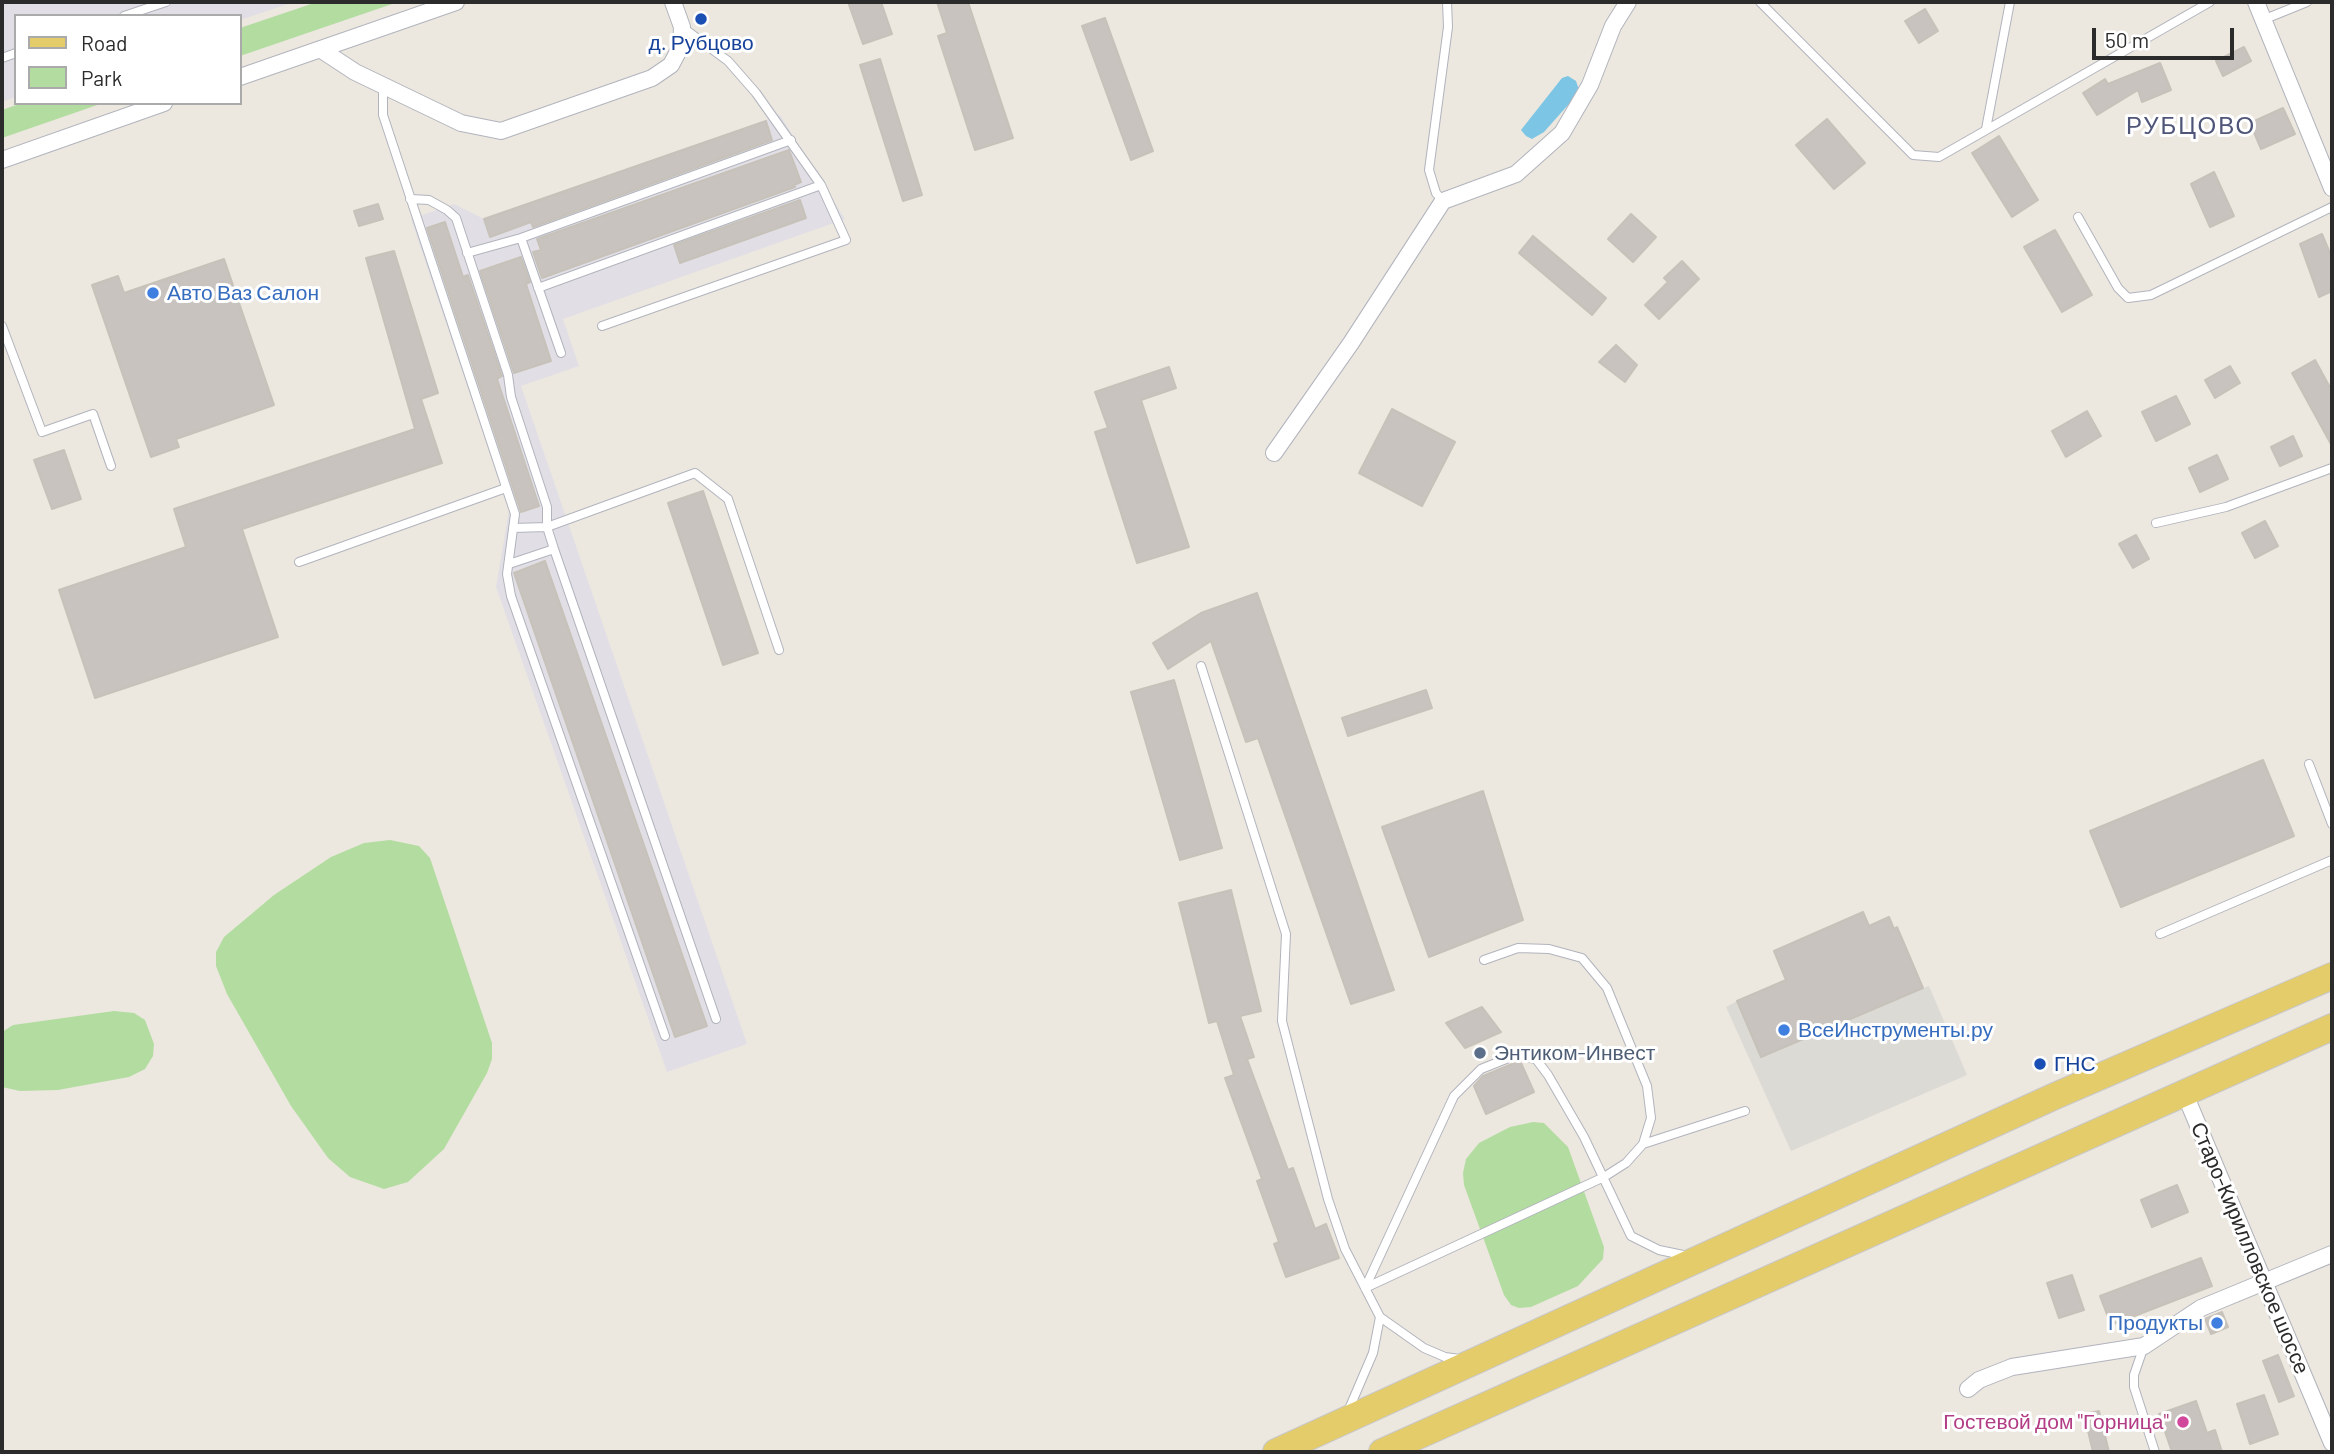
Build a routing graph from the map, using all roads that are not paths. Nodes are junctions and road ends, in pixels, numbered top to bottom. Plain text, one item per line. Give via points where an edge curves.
1 (166, 2) edge
2 (456, 2) edge
3 (673, 2) edge
4 (1447, 2) edge
5 (1628, 2) edge
6 (1760, 2) edge
7 (2010, 2) edge
8 (2210, 2) edge
9 (2256, 2) edge
10 (2307, 2) edge
11 (130, 14) edge
12 (2265, 19) junction
13 (682, 27) junction
14 (320, 49) junction
15 (242, 76) edge
16 (383, 86) junction
17 (158, 105) edge
18 (1986, 129) junction
19 (791, 140) junction
20 (2, 160) edge
21 (821, 185) junction
22 (2332, 188) edge
23 (410, 199) junction
24 (1443, 201) junction
25 (2332, 207) edge
26 (2078, 218) dead end
27 (520, 238) junction
28 (467, 253) junction
29 (538, 288) junction
30 (2, 326) edge
31 (602, 326) dead end
32 (561, 353) dead end
33 (1275, 453) dead end
34 (111, 466) dead end
35 (2332, 468) edge
36 (506, 488) junction
37 (2156, 523) dead end
38 (547, 527) junction
39 (513, 528) junction
40 (554, 549) junction
41 (299, 562) dead end
42 (509, 564) junction
43 (779, 650) dead end
44 (1201, 666) dead end
45 (2309, 764) dead end
46 (2332, 824) edge
47 (2332, 860) edge
48 (2160, 934) dead end
49 (1484, 960) dead end
50 (2332, 976) edge
51 (716, 1019) dead end
52 (2332, 1027) edge
53 (665, 1036) dead end
54 (2183, 1092) junction
55 (1745, 1111) dead end
56 (1643, 1144) junction
57 (1604, 1177) junction
58 (2332, 1254) edge
59 (1701, 1258) junction
60 (2265, 1281) junction
61 (1365, 1288) junction
62 (1380, 1317) junction
63 (2144, 1346) junction
64 (1475, 1361) junction
65 (1968, 1390) dead end
66 (1341, 1423) junction
67 (2332, 1443) edge
68 (1276, 1452) edge
69 (1382, 1452) edge
70 (2155, 1452) edge

1 - 11 lane
2 - 14 street
3 - 13 street
4 - 24 lane via 1448,27 1429,170
5 - 24 street via 1562,133 1517,174
6 - 18 lane via 1913,155 1939,157
7 - 18 lane
8 - 18 lane
9 - 12 street
10 - 12 lane
12 - 22 street
13 - 16 street via 681,46 671,65 652,78 501,131 461,123
13 - 19 lane via 728,61
14 - 15 street
14 - 16 street
16 - 23 lane via 383,115
17 - 20 street
19 - 21 lane
19 - 27 lane
21 - 29 lane
21 - 31 lane via 846,240
23 - 28 lane via 429,200 456,218
23 - 36 lane
24 - 33 street
25 - 26 lane via 2151,295 2128,298
27 - 28 lane
27 - 29 lane
28 - 38 lane via 509,375 511,397 547,507
29 - 32 lane
30 - 34 lane via 42,432 93,414
35 - 37 lane via 2226,507
36 - 39 lane via 515,514
36 - 41 lane
38 - 39 lane
38 - 40 lane
38 - 43 lane via 695,473 728,499
39 - 42 lane
40 - 42 lane
40 - 51 lane
42 - 53 lane via 512,596
44 - 61 lane via 1286,934 1282,1021 1328,1199
45 - 46 lane
47 - 48 lane
49 - 56 lane via 1518,948 1549,949 1582,958 1607,988 1647,1086 1651,1118
50 - 59 main road
52 - 54 main road
54 - 60 street, Старо-Кирилловское шоссе
54 - 69 main road
55 - 56 lane
56 - 57 lane via 1626,1163
57 - 59 lane via 1631,1236 1659,1250
57 - 61 lane
57 - 61 lane via 1566,1104 1536,1059 1516,1055 1481,1069 1454,1096
58 - 60 street
59 - 64 main road
60 - 63 street via 2201,1308
60 - 67 street, Старо-Кирилловское шоссе
61 - 62 lane
62 - 64 lane via 1424,1348 1445,1357
62 - 66 lane via 1362,1382
63 - 65 street via 2012,1367 1979,1380
63 - 70 lane via 2134,1387
64 - 66 main road
66 - 68 main road

